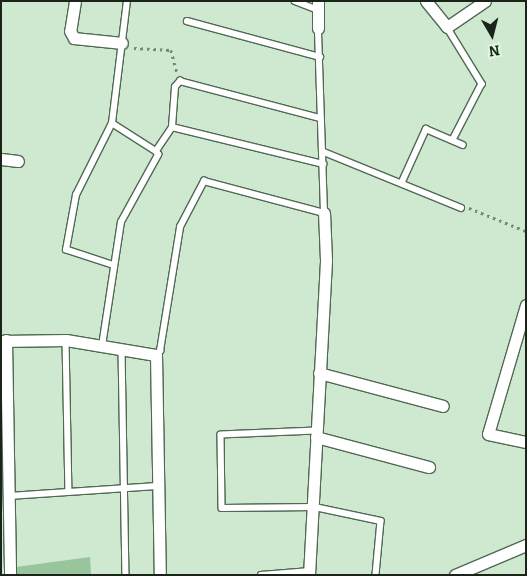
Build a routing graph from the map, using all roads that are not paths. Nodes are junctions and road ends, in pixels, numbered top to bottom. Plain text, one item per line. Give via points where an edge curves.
1 (75, 1) edge
2 (127, 1) edge
3 (295, 1) edge
4 (426, 1) edge
5 (485, 1) edge
6 (318, 5) edge
7 (187, 21) dead end
8 (448, 27) junction
9 (318, 28) joint
10 (122, 45) junction
11 (320, 57) junction
12 (320, 118) junction
13 (112, 123) junction
14 (172, 127) junction
15 (453, 140) junction
16 (463, 145) dead end
17 (156, 151) junction
18 (324, 152) junction
19 (1, 159) edge
20 (18, 161) dead end
21 (324, 164) junction
22 (402, 182) junction
23 (461, 208) road end
24 (324, 213) junction
25 (112, 265) junction
26 (526, 305) edge
27 (66, 340) junction
28 (4, 341) edge
29 (102, 346) junction
30 (122, 350) junction
31 (156, 355) junction
32 (318, 373) junction
33 (4, 395) edge
34 (443, 406) dead end
35 (316, 434) junction
36 (526, 442) edge
37 (429, 467) dead end
38 (158, 486) junction
39 (124, 488) junction
40 (68, 490) junction
41 (8, 496) junction
42 (315, 507) junction
43 (526, 545) edge
44 (309, 573) edge
45 (10, 575) edge
46 (126, 575) edge
47 (160, 575) edge
48 (261, 575) edge
49 (376, 575) edge
50 (455, 575) edge

1 - 10 street via 70,31 74,38
2 - 10 lane
3 - 6 lane
4 - 8 street
5 - 8 street
6 - 9 street
7 - 11 lane
8 - 15 lane via 482,84
9 - 11 lane
10 - 13 lane
11 - 12 lane
12 - 14 lane via 180,81 175,87
12 - 18 lane
13 - 17 lane
13 - 25 lane via 76,195 66,250
14 - 17 lane
14 - 21 lane
15 - 16 lane
15 - 22 lane via 426,129
17 - 25 lane via 158,155 120,222
18 - 21 lane
18 - 22 lane
19 - 20 street
21 - 24 lane
22 - 23 lane
24 - 31 lane via 204,181 180,227 160,351
24 - 32 street via 326,260
25 - 29 lane
26 - 36 street via 488,434
27 - 28 street
27 - 29 street
27 - 40 lane
28 - 33 street
29 - 30 street
30 - 31 street
30 - 39 lane
31 - 38 street
32 - 34 street
32 - 35 street
33 - 41 street
35 - 37 street
35 - 42 street
35 - 42 lane via 221,435 222,508
38 - 39 lane
38 - 47 street
39 - 40 lane
39 - 46 lane
40 - 41 lane
41 - 45 street
42 - 44 street
42 - 49 lane via 381,521
43 - 50 street
44 - 48 lane

